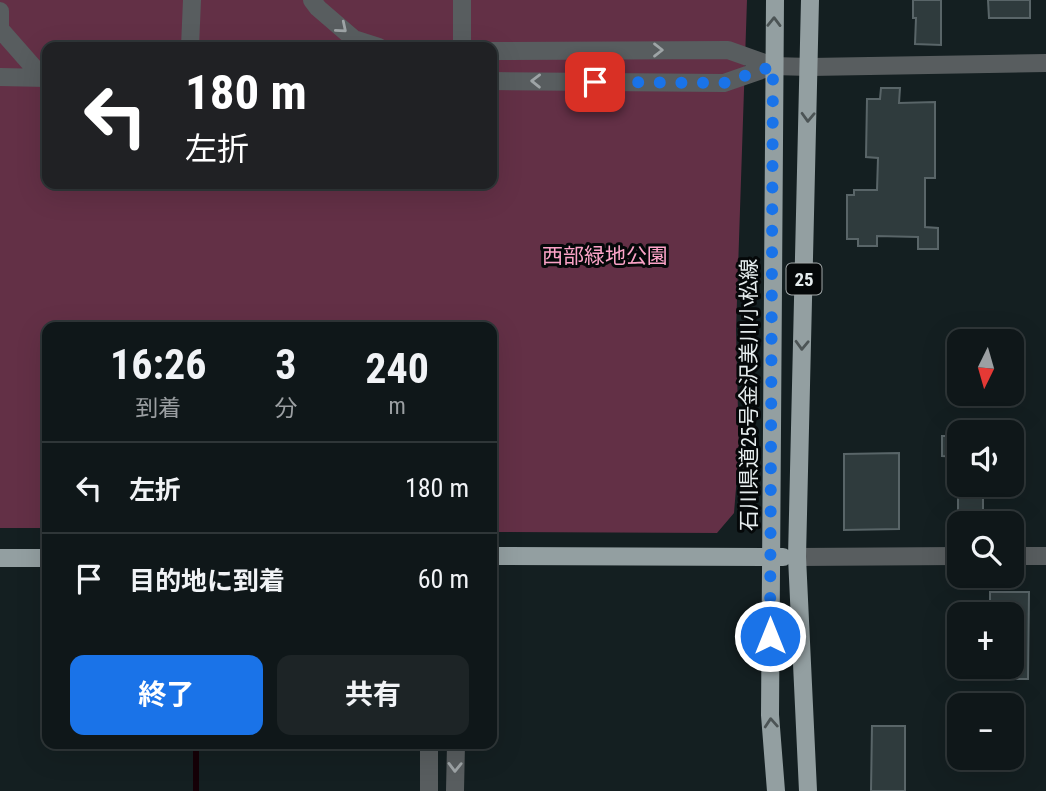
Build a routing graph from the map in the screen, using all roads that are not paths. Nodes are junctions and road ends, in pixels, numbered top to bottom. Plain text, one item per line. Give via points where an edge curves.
1 (192, 0) edge
2 (312, 0) edge
3 (462, 0) edge
4 (775, 0) edge
5 (810, 0) edge
6 (0, 11) edge
7 (190, 42) edge
8 (363, 42) edge
9 (462, 42) edge
10 (497, 51) edge
11 (1046, 63) edge
12 (773, 66) junction
13 (810, 67) junction
14 (42, 75) edge
15 (0, 77) edge
16 (42, 78) edge
17 (497, 81) edge
18 (497, 556) edge
19 (771, 556) junction
20 (947, 556) edge
21 (1024, 556) edge
22 (1046, 556) edge
23 (797, 557) junction
24 (0, 558) edge
25 (42, 558) edge
26 (429, 749) edge
27 (456, 749) edge
28 (429, 791) edge
29 (455, 791) edge
30 (776, 791) edge
31 (808, 791) edge

1 - 7 street
2 -> 8 street via 354,39
3 - 9 street
12 -> 4 main road, 石川県道25号金沢美川小松線 / 25
5 - 13 main road, 25
6 - 14 street via 0,29
10 -> 12 street via 728,50
11 - 13 street
12 - 13 street
12 -> 17 street via 724,83
12 - 19 main road, 石川県道25号金沢美川小松線 / 25
13 -> 23 main road, 25
15 - 16 street
18 - 19 main road
19 - 23 main road
30 -> 19 main road, 石川県道25号金沢美川小松線 / 25 via 770,715
20 - 23 street
21 - 22 street
23 - 31 main road, 25
24 - 25 main road
26 - 28 street
27 -> 29 street

